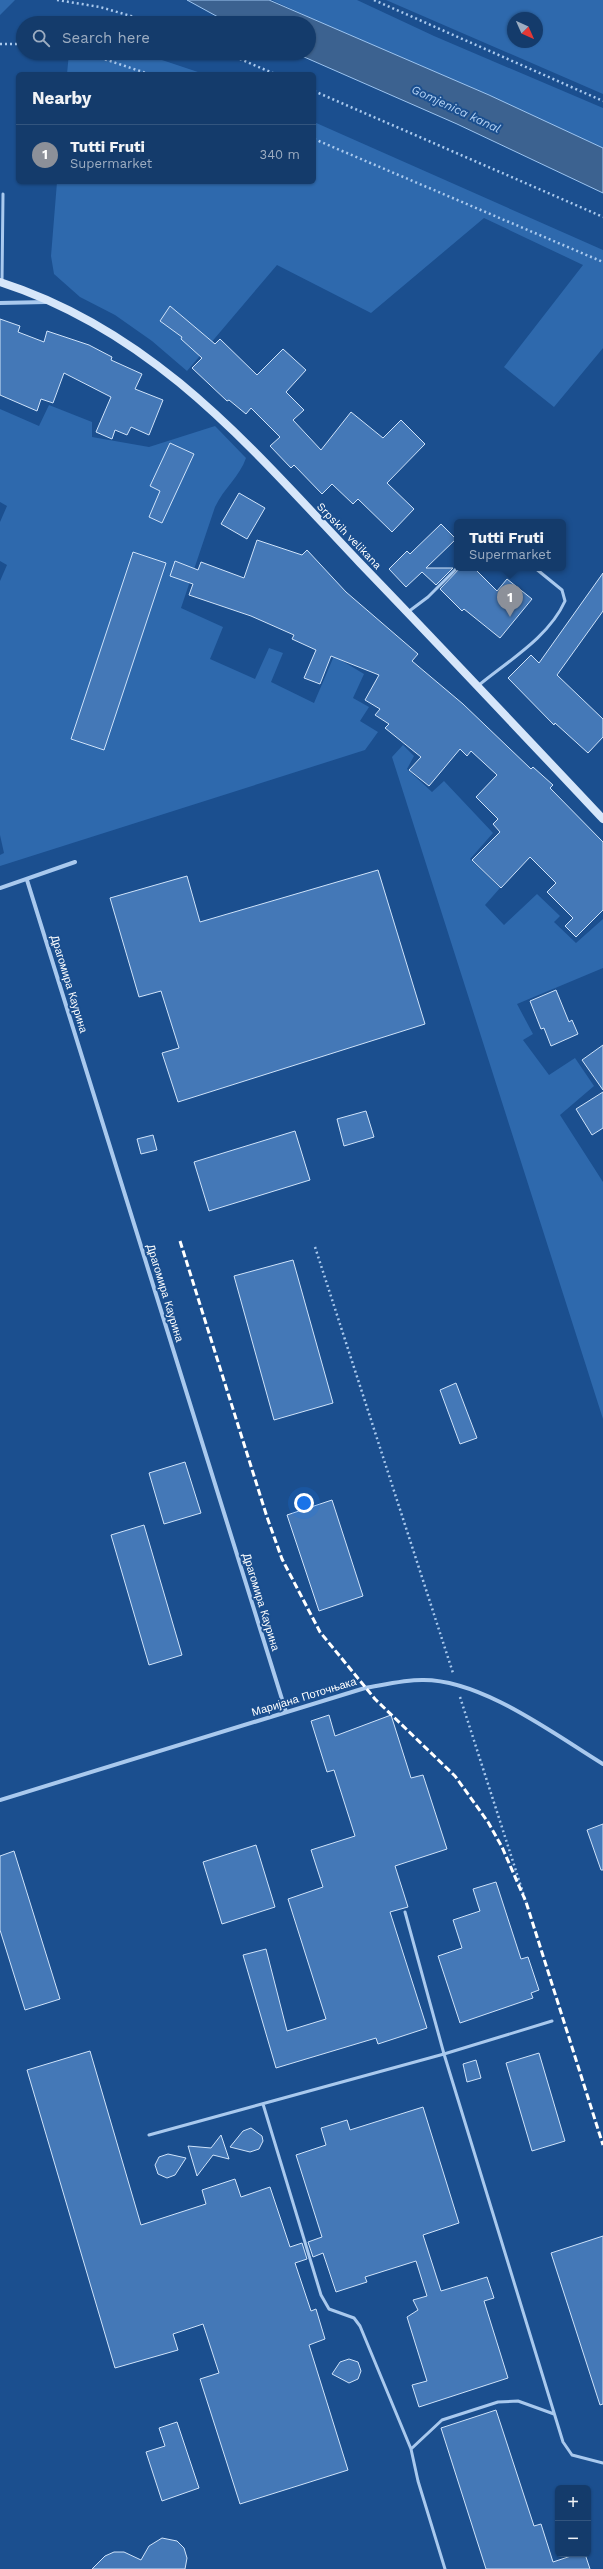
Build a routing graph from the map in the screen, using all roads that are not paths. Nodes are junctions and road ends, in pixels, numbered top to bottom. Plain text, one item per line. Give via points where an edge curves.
1 (4, 194) dead end
2 (1, 283) edge
3 (52, 302) junction
4 (0, 304) edge
5 (454, 571) edge
6 (539, 571) edge
7 (407, 612) junction
8 (478, 686) junction
9 (603, 819) edge
10 (75, 862) dead end
11 (27, 880) junction
12 (0, 888) edge
13 (286, 1712) junction
14 (603, 1764) edge
15 (0, 1800) edge
16 (405, 1912) dead end
17 (552, 2021) dead end
18 (444, 2054) junction
19 (263, 2104) junction
20 (149, 2135) dead end
21 (554, 2414) junction
22 (411, 2449) junction
23 (603, 2463) edge
24 (445, 2569) edge

1 - 2 lane
2 - 3 main road, Srpskih velikana
3 - 4 street, Srpskih velikana
3 - 7 main road, Srpskih velikana via 106,329 184,385 258,456
5 - 7 lane via 428,597
6 - 8 lane via 562,590 565,601 560,613 531,643
7 - 8 main road, Srpskih velikana
8 - 9 main road, Srpskih velikana
10 - 11 street
11 - 12 street
11 - 13 street, Драгомира Каурина
13 - 14 street, Маријана Поточњака via 365,1688 423,1680 457,1686 501,1702
13 - 15 street, Маријана Поточњака
16 - 18 lane
17 - 18 lane
18 - 19 lane
18 - 21 lane
19 - 20 lane
19 - 22 lane via 321,2295 329,2309 354,2318 360,2326
21 - 22 lane via 518,2401 498,2402 442,2420
21 - 23 lane via 563,2442 572,2454
22 - 24 lane

